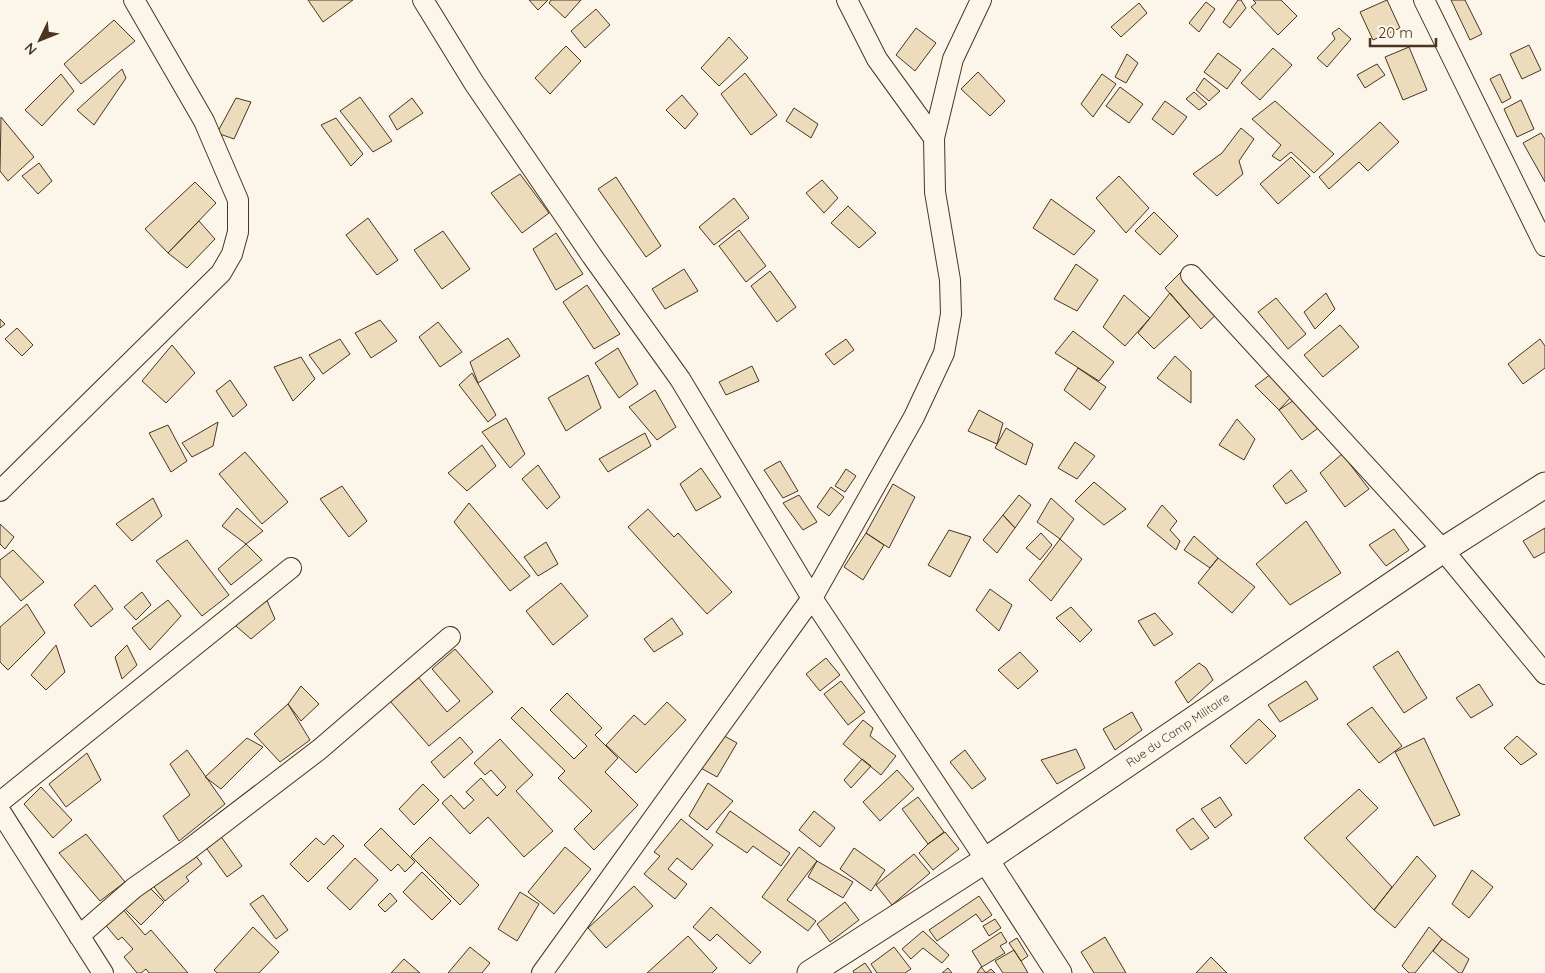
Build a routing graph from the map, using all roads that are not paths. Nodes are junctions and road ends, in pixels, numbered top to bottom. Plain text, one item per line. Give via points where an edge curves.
1 (134, 0) edge
2 (423, 0) edge
3 (847, 0) edge
4 (981, 0) edge
5 (1424, 0) edge
6 (934, 138) junction
7 (1545, 246) edge
8 (1191, 275) dead end
9 (1545, 485) edge
10 (0, 491) edge
11 (1443, 550) junction
12 (290, 568) dead end
13 (812, 598) junction
14 (450, 637) dead end
15 (1545, 674) edge
16 (0, 802) edge
17 (0, 811) edge
18 (986, 860) junction
19 (78, 936) junction
20 (103, 973) edge
21 (542, 973) edge
22 (810, 973) edge
23 (1059, 973) edge

1 - 10 street via 204,121 238,200 238,232 232,254 221,273
2 - 13 street via 474,83 680,379
3 - 6 street via 877,59
4 - 6 street via 953,59
5 - 7 street
6 - 13 street via 935,192 950,280 951,314 944,353 914,417
8 - 11 street
9 - 11 street, Rue du Camp Militaire
11 - 15 street
11 - 18 street, Rue du Camp Militaire
12 - 16 street
13 - 18 street
13 - 21 street
14 - 19 street via 320,749 134,888
17 - 19 street
18 - 22 street, Rue du Camp Militaire
18 - 23 street
19 - 20 street

